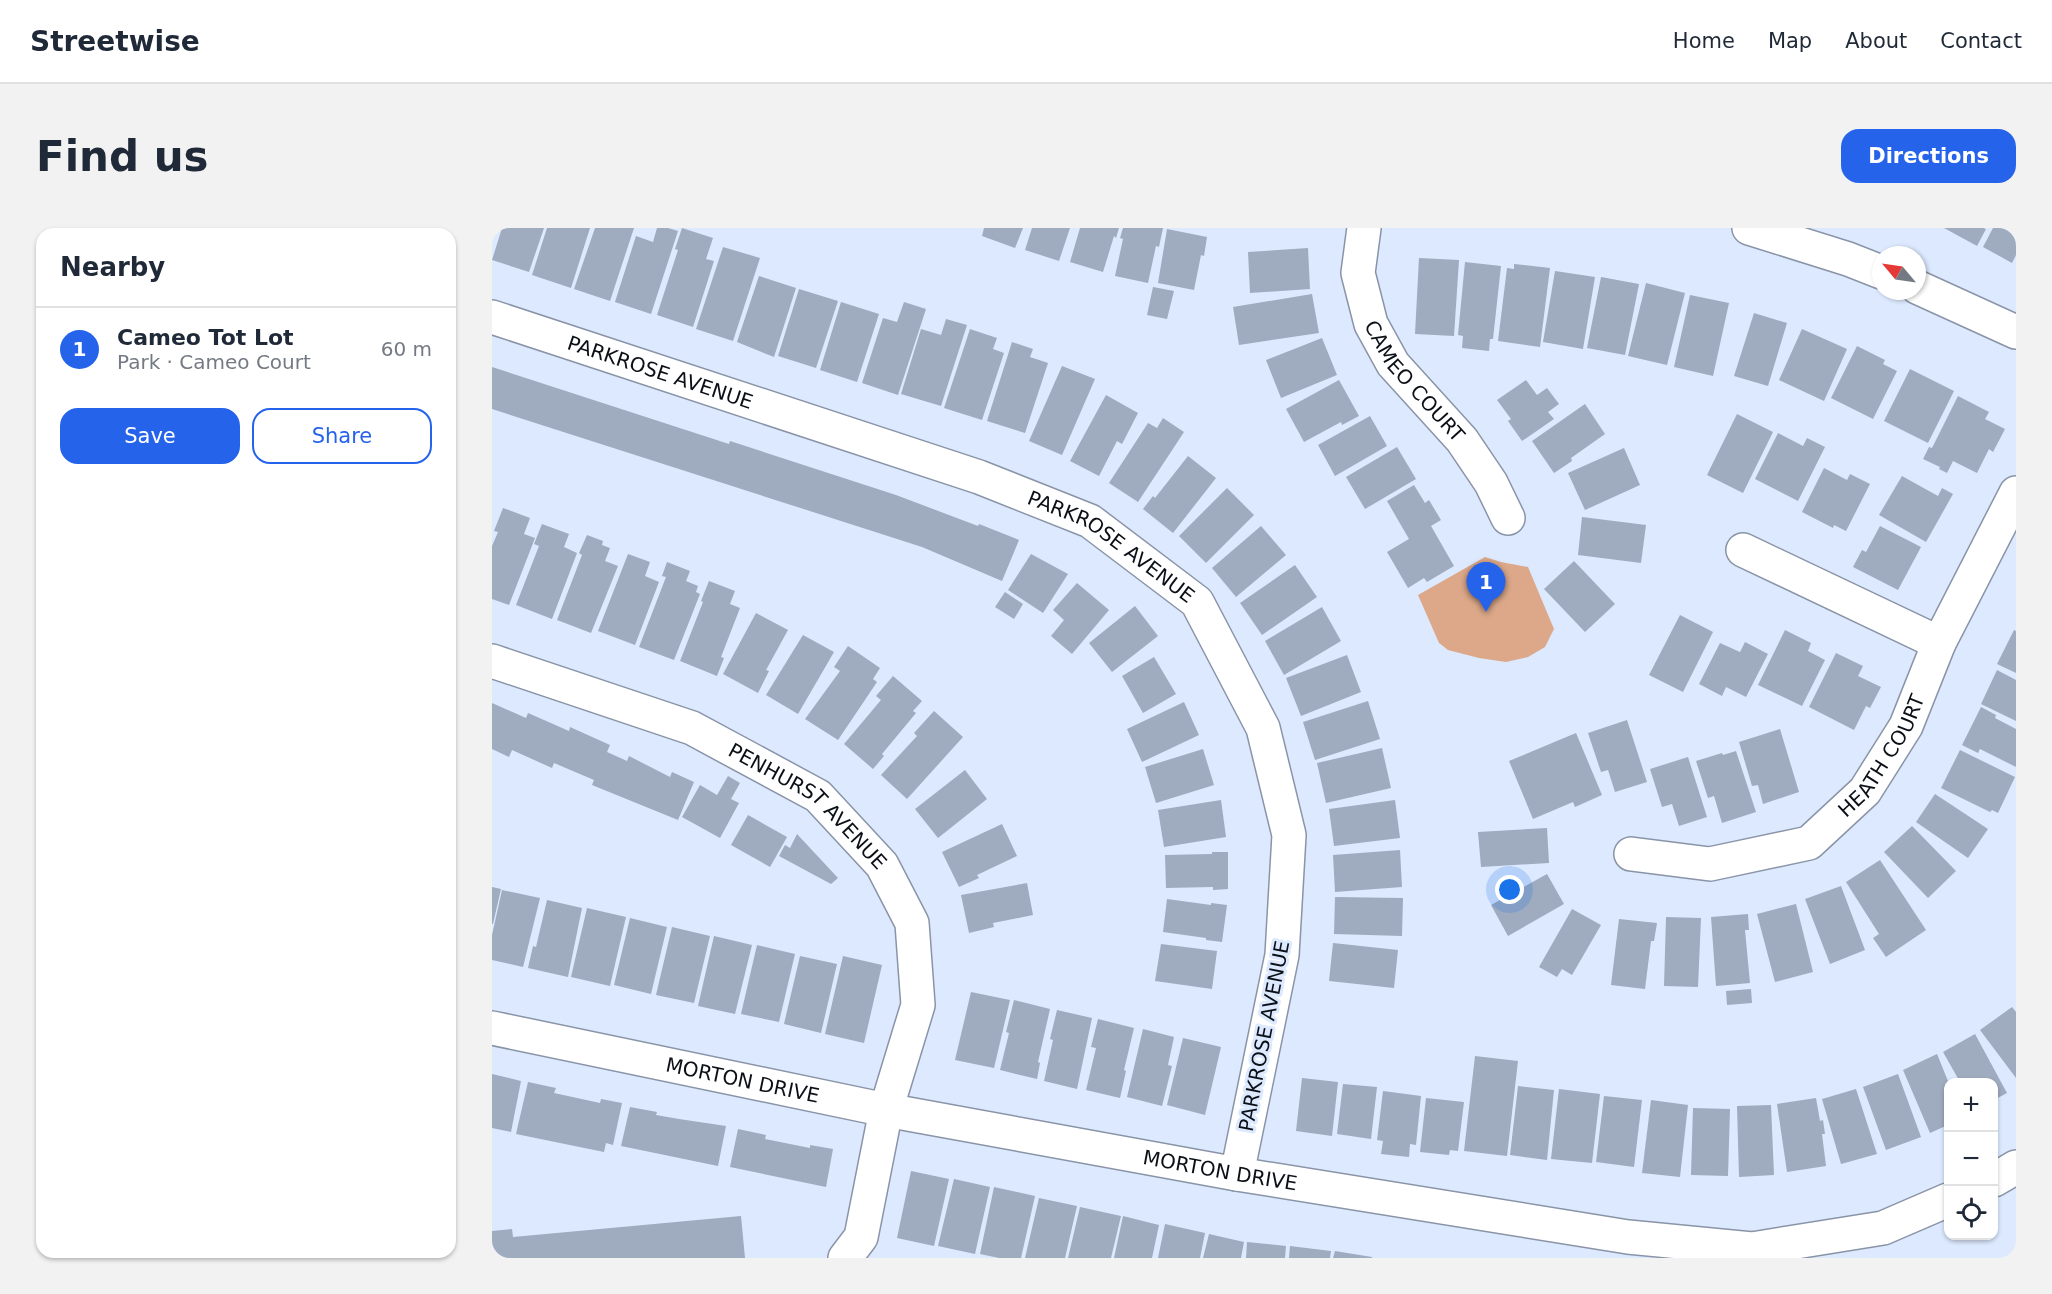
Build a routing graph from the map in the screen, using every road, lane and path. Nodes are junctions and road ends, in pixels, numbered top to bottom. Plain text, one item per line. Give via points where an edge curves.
1 (1364, 228) edge
2 (1749, 228) edge
3 (1872, 268) edge
4 (1926, 291) edge
5 (492, 317) edge
6 (2016, 332) edge
7 (2016, 493) edge
8 (1508, 518) dead end
9 (1743, 550) dead end
10 (1939, 643) junction
11 (492, 661) edge
12 (1631, 854) dead end
13 (492, 1028) edge
14 (886, 1110) junction
15 (2016, 1167) edge
16 (1237, 1174) junction
17 (1998, 1178) edge
18 (1944, 1202) edge
19 (845, 1258) edge

1 - 8 street, CAMEO COURT via 1358,273 1371,324 1393,364 1462,440 1491,483
2 - 3 street
4 - 6 street
5 - 16 street, PARKROSE AVENUE via 979,477 1090,521 1197,602 1263,728 1289,835 1282,955
7 - 10 street, HEATH COURT
9 - 10 street
10 - 12 street, HEATH COURT via 1906,726 1865,791 1809,843 1710,864
11 - 14 street, PENHURST AVENUE via 692,728 818,796 882,865 912,923 918,1005
13 - 14 street, MORTON DRIVE
14 - 16 street, MORTON DRIVE
14 - 19 street, PENHURST AVENUE via 861,1237
15 - 17 street
16 - 18 street, MORTON DRIVE via 1628,1237 1752,1249 1883,1228

